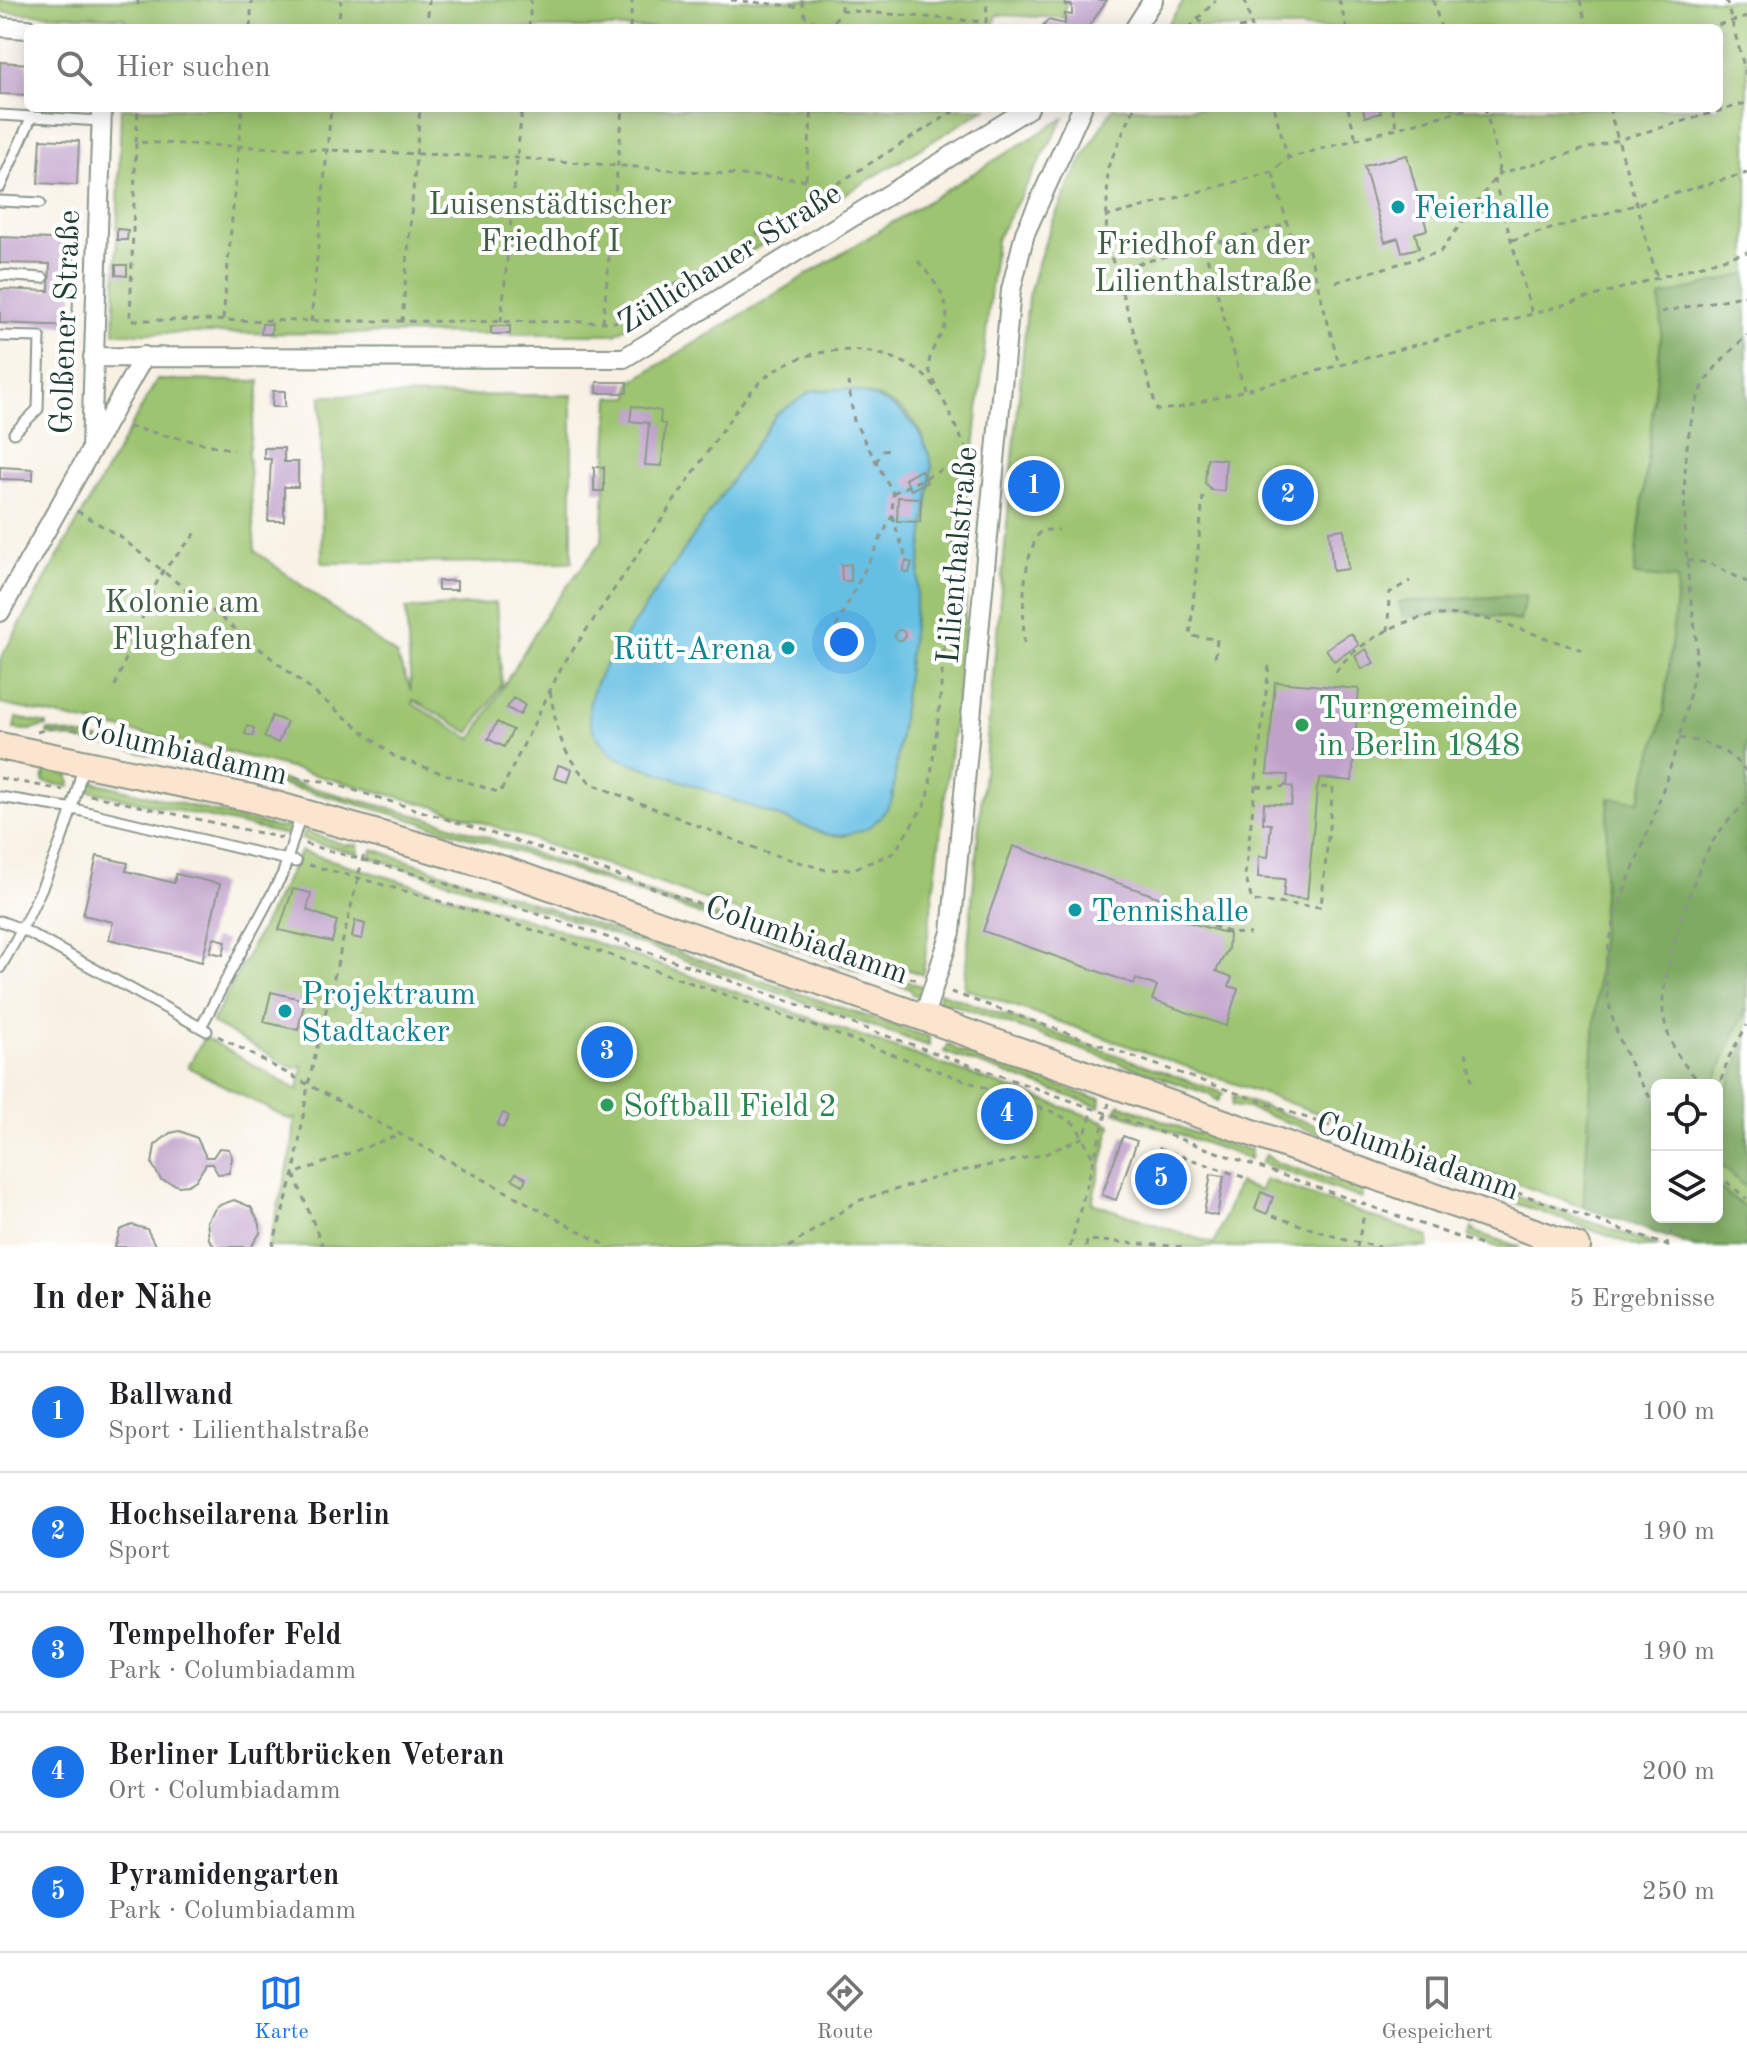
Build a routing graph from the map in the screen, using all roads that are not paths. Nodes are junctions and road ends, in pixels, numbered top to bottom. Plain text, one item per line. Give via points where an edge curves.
1 (1153, 0) edge
2 (1138, 24) edge
3 (0, 27) edge
4 (24, 29) edge
5 (1023, 112) edge
6 (1080, 112) edge
7 (101, 114) edge
8 (0, 115) edge
9 (32, 116) junction
10 (0, 187) edge
11 (0, 201) edge
12 (40, 203) dead end
13 (0, 275) edge
14 (43, 278) dead end
15 (0, 336) edge
16 (144, 356) junction
17 (93, 357) junction
18 (14, 433) dead end
19 (91, 449) junction
20 (2, 604) edge
21 (0, 746) edge
22 (84, 762) junction
23 (0, 797) edge
24 (74, 809) junction
25 (302, 811) junction
26 (292, 861) junction
27 (0, 921) edge
28 (22, 929) junction
29 (0, 968) edge
30 (924, 1016) junction
31 (1577, 1247) edge

1 - 2 street
3 - 4 street
5 - 16 street, Züllichauer Straße via 624,358
6 - 30 street, Lilienthalstraße via 1018,254 1004,348 951,932
7 - 9 lane
7 - 17 street, Golßener Straße
8 - 9 lane
9 - 10 lane
11 - 12 lane
13 - 14 lane
15 - 18 lane via 40,337 38,409
16 - 17 street, Züllichauer Straße
16 - 19 street
17 - 19 street, Golßener Straße
19 - 20 street, Golßener Straße
21 - 22 main road, Columbiadamm
22 - 24 lane
22 - 25 main road, Columbiadamm
23 - 24 lane
24 - 26 lane
24 - 28 lane
25 - 26 lane
25 - 30 main road, Columbiadamm via 501,869
26 - 28 lane via 204,1029
27 - 28 lane
28 - 29 lane
30 - 31 main road, Columbiadamm

